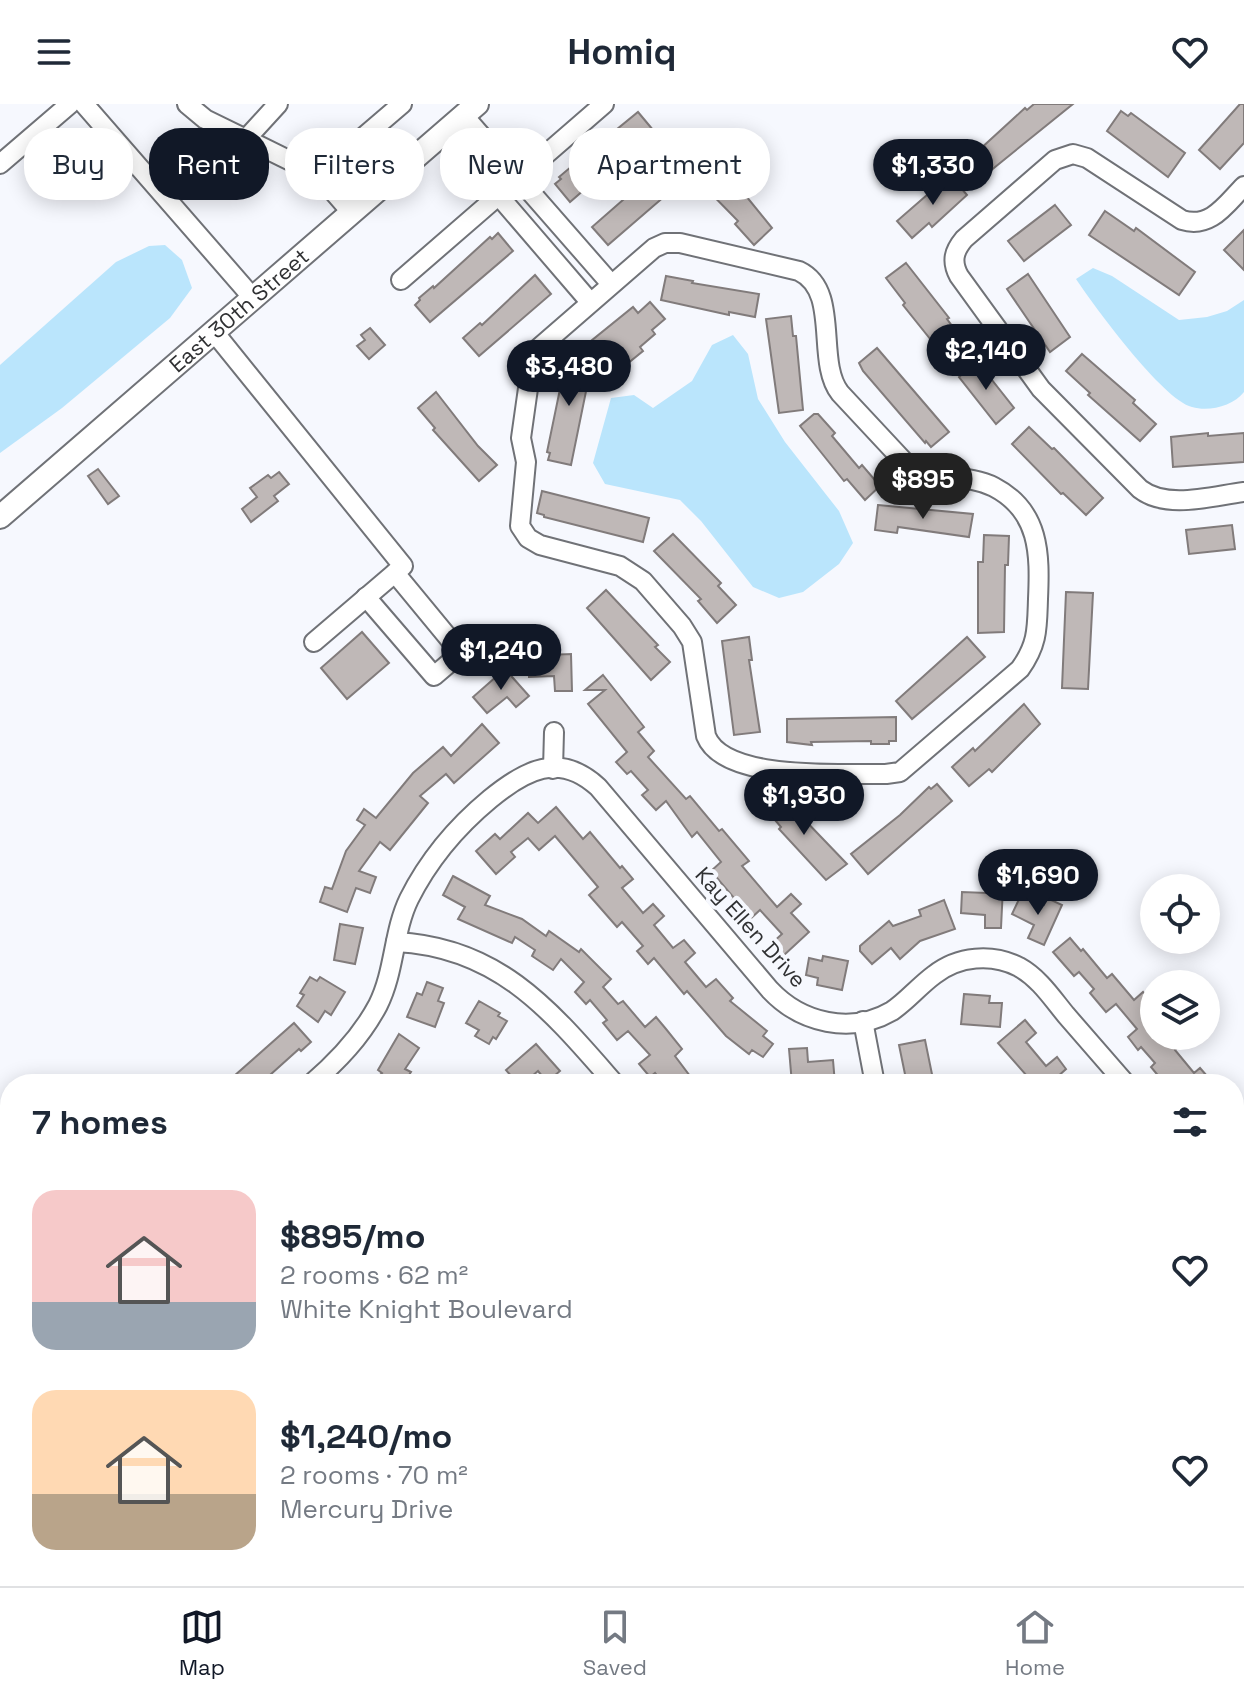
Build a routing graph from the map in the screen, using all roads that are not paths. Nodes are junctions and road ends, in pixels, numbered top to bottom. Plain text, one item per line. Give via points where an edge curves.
1 (70, 104) edge
2 (84, 104) edge
3 (187, 104) edge
4 (278, 104) edge
5 (402, 104) edge
6 (604, 104) edge
7 (470, 110) edge
8 (223, 128) edge
9 (256, 128) edge
10 (374, 128) edge
11 (449, 128) edge
12 (483, 128) edge
13 (440, 136) edge
14 (553, 148) edge
15 (0, 164) edge
16 (1244, 186) edge
17 (341, 200) edge
18 (493, 200) edge
19 (504, 200) edge
20 (533, 200) edge
21 (352, 213) junction
22 (401, 280) dead end
23 (601, 293) junction
24 (253, 298) junction
25 (214, 332) junction
26 (1244, 492) edge
27 (0, 517) edge
28 (395, 573) junction
29 (366, 597) junction
30 (314, 642) dead end
31 (554, 732) dead end
32 (553, 769) junction
33 (396, 942) junction
34 (863, 1021) junction
35 (322, 1074) edge
36 (598, 1074) edge
37 (873, 1074) edge
38 (1117, 1074) edge

1 - 15 street
2 - 24 street
3 - 8 street
4 - 9 street
5 - 10 street
6 - 14 street
7 - 11 main road, East 30th Street
7 - 12 street
13 - 21 main road, East 30th Street
16 - 26 street via 1211,219 1191,223 1087,158 1065,155 955,249 954,258 958,273 1034,381 1140,489 1171,500
17 - 21 street
18 - 22 street
19 - 23 street
20 - 23 street
21 - 24 main road, East 30th Street
23 - 23 street via 654,248 676,242 803,272 820,294 833,379 840,393 910,468 983,482 1010,499 1027,519 1040,561 1032,652 1020,669 896,773 767,770 723,757 706,736 692,642 643,581 620,566 540,545 525,534 519,521 526,462 521,438 533,353
24 - 25 main road, East 30th Street
25 - 27 main road, East 30th Street
25 - 28 street via 403,566
28 - 29 street
28 - 29 street via 461,653 434,676
29 - 30 street
31 - 32 street
32 - 33 street via 517,777 458,827 416,886
32 - 34 street, Kay Ellen Drive via 580,775 598,787 785,1004 820,1021
33 - 35 street via 388,980 369,1021
33 - 36 street via 447,950 512,980 547,1008
34 - 37 street
34 - 38 street, Kay Ellen Drive via 893,1009 959,961 1004,961 1037,980

